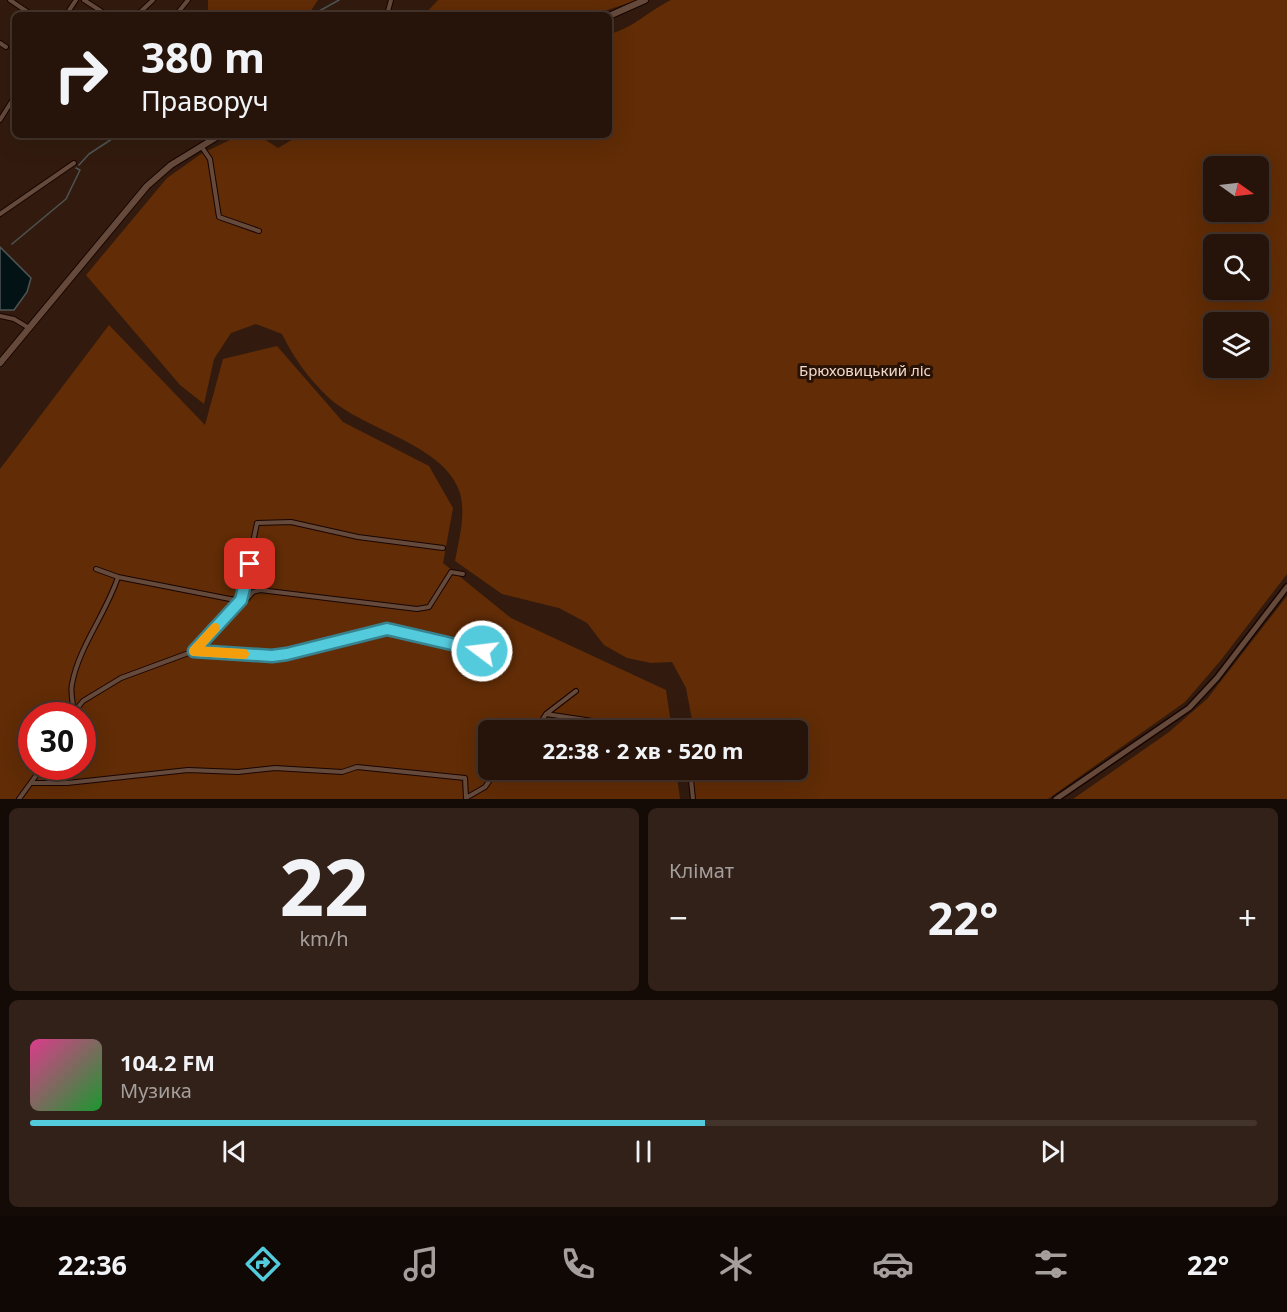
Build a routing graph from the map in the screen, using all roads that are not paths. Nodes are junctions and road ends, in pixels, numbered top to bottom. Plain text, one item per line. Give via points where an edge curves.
1 (10, 0) edge
2 (84, 0) edge
3 (153, 0) edge
4 (188, 0) edge
5 (645, 0) edge
6 (28, 12) edge
7 (102, 12) edge
8 (140, 12) edge
9 (178, 12) edge
10 (612, 15) edge
11 (0, 43) edge
12 (6, 47) dead end
13 (12, 101) edge
14 (0, 120) edge
15 (215, 138) edge
16 (201, 146) junction
17 (74, 163) dead end
18 (0, 214) edge
19 (259, 231) dead end
20 (0, 316) edge
21 (29, 328) junction
22 (0, 363) edge
23 (443, 548) dead end
24 (96, 569) dead end
25 (464, 574) dead end
26 (118, 578) junction
27 (1287, 587) edge
28 (240, 600) junction
29 (194, 651) junction
30 (482, 651) dead end
31 (576, 691) dead end
32 (72, 702) edge
33 (81, 702) edge
34 (546, 714) junction
35 (542, 720) edge
36 (586, 720) edge
37 (33, 780) edge
38 (490, 780) edge
39 (691, 780) edge
40 (31, 783) junction
41 (19, 799) edge
42 (693, 799) edge
43 (1056, 799) edge

1 - 6 street
2 - 7 street
3 - 8 street
4 - 9 street
5 - 10 main road
11 - 12 street
13 - 14 street
15 - 16 main road
16 - 19 street via 210,159 219,217
16 - 21 main road via 147,186
17 - 18 street
20 - 21 street
21 - 22 main road
23 - 28 street via 358,537 291,522 257,523
24 - 26 street
25 - 28 street via 451,572 429,607 417,609 260,590
26 - 28 street
26 - 32 street via 81,655 71,686
27 - 43 street via 1189,708
28 - 29 street
29 - 30 street via 292,654 387,629
29 - 33 street via 121,678
31 - 34 street
34 - 35 street
34 - 36 street
37 - 40 street
38 - 40 street via 466,798 465,778 357,767 342,772 275,768 238,772 188,770
39 - 42 street
40 - 41 street

